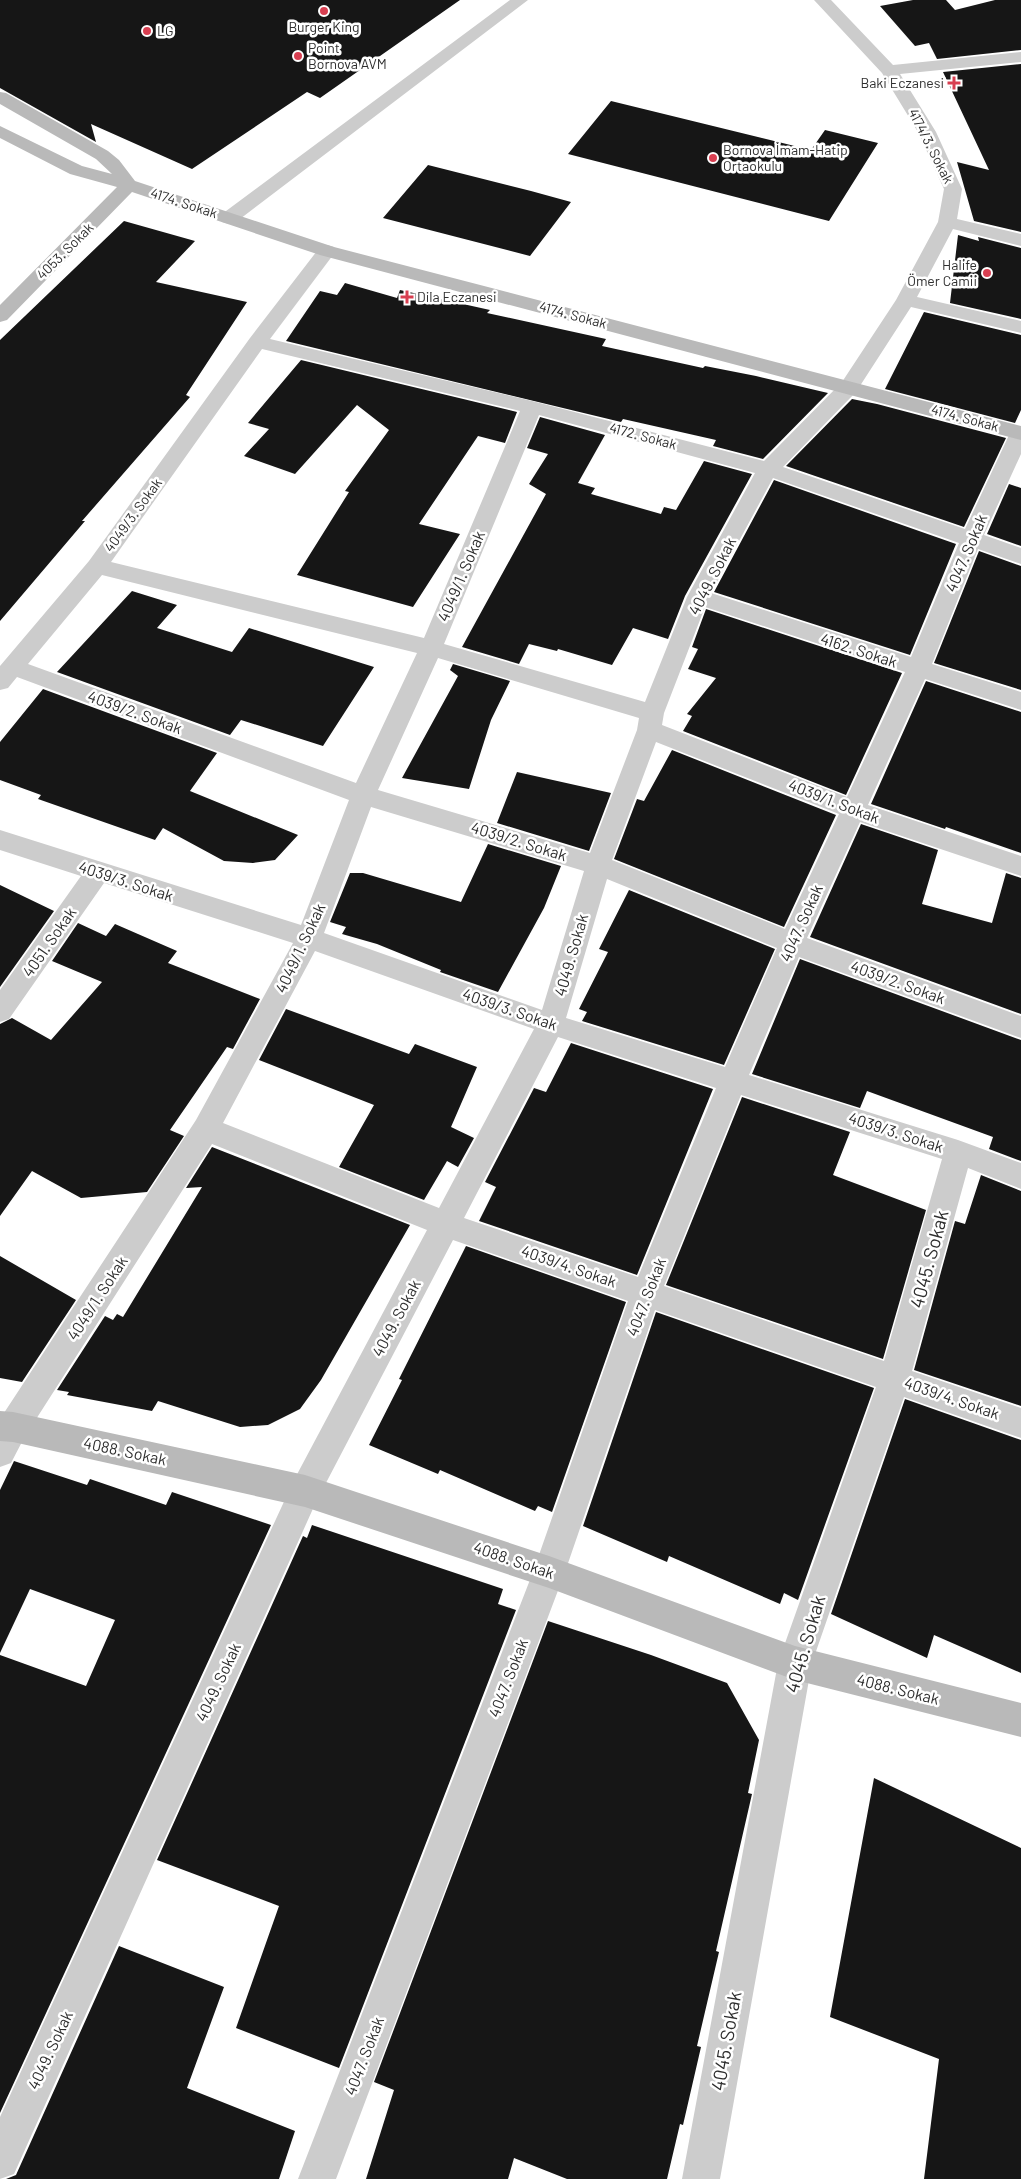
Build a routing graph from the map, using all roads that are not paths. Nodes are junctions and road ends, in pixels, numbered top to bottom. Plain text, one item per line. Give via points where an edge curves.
1 (520, 0) edge
2 (822, 0) edge
3 (1021, 57) edge
4 (889, 70) junction
5 (0, 97) edge
6 (0, 131) edge
7 (129, 185) junction
8 (229, 218) junction
9 (947, 222) junction
10 (1021, 240) edge
11 (328, 251) junction
12 (906, 300) junction
13 (0, 316) edge
14 (1021, 327) edge
15 (257, 342) junction
16 (849, 387) junction
17 (532, 407) junction
18 (1020, 433) edge
19 (768, 469) junction
20 (971, 540) junction
21 (1021, 556) edge
22 (97, 566) junction
23 (698, 598) junction
24 (430, 648) junction
25 (918, 669) junction
26 (6, 674) edge
27 (1021, 701) edge
28 (651, 721) junction
29 (363, 795) junction
30 (853, 810) junction
31 (0, 840) edge
32 (598, 865) junction
33 (1021, 866) edge
34 (98, 872) junction
35 (308, 938) junction
36 (792, 943) junction
37 (0, 1011) edge
38 (551, 1024) junction
39 (1021, 1027) edge
40 (732, 1080) junction
41 (206, 1129) junction
42 (958, 1152) junction
43 (1021, 1176) edge
44 (445, 1224) junction
45 (646, 1293) junction
46 (895, 1378) junction
47 (1021, 1423) edge
48 (4, 1435) edge
49 (305, 1491) junction
50 (549, 1572) junction
51 (795, 1663) junction
52 (1021, 1720) edge
53 (0, 2160) edge
54 (317, 2179) edge
55 (701, 2179) edge

1 - 8 street
2 - 4 street, 4174/3. Sokak
3 - 4 street
4 - 9 street, 4174/3. Sokak via 927,132 953,190
5 - 7 main road, 4174. Sokak via 102,155
6 - 7 main road, 4174. Sokak via 76,170
7 - 8 main road, 4174. Sokak
7 - 13 main road, 4053. Sokak
8 - 11 main road, 4174. Sokak
9 - 10 street
9 - 12 street, 4174/3. Sokak
11 - 15 street, 4049/3. Sokak
11 - 16 main road, 4174. Sokak
12 - 14 street
12 - 16 street, 4174/3. Sokak
15 - 17 street, 4172. Sokak
15 - 22 street, 4049/3. Sokak
16 - 18 main road, 4174. Sokak
16 - 19 street, 4049. Sokak
17 - 19 street, 4172. Sokak
17 - 24 street, 4049/1. Sokak
18 - 20 street, 4047. Sokak
19 - 20 street, 4172. Sokak
19 - 23 street, 4049. Sokak
20 - 21 street, 4172. Sokak
20 - 25 street, 4047. Sokak
22 - 24 street, 4039/1. Sokak
22 - 26 street, 4049/3. Sokak
23 - 25 street, 4162. Sokak
23 - 28 street, 4049. Sokak
24 - 28 street, 4039/1. Sokak
24 - 29 street, 4049/1. Sokak
25 - 27 street, 4162. Sokak
25 - 30 street, 4047. Sokak
26 - 29 street, 4039/2. Sokak
28 - 30 street, 4039/1. Sokak
28 - 32 street, 4049. Sokak
29 - 32 street, 4039/2. Sokak
29 - 35 street, 4049/1. Sokak
30 - 33 street, 4039/1. Sokak
30 - 36 street, 4047. Sokak
31 - 34 street, 4039/3. Sokak
32 - 36 street, 4039/2. Sokak
32 - 38 street, 4049. Sokak
34 - 35 street, 4039/3. Sokak
34 - 37 street, 4051. Sokak
35 - 38 street, 4039/3. Sokak
35 - 41 street, 4049/1. Sokak
36 - 39 street, 4039/2. Sokak
36 - 40 street, 4047. Sokak
38 - 40 street, 4039/3. Sokak
38 - 44 street, 4049. Sokak
40 - 42 street, 4039/3. Sokak
40 - 45 street, 4047. Sokak
41 - 44 street, 4039/4. Sokak
41 - 48 street, 4049/1. Sokak
42 - 43 street, 4039/3. Sokak
42 - 46 street, 4045. Sokak
44 - 45 street, 4039/4. Sokak
44 - 49 street, 4049. Sokak
45 - 46 street, 4039/4. Sokak
45 - 50 street, 4047. Sokak
46 - 47 street, 4039/4. Sokak
46 - 51 street, 4045. Sokak
48 - 49 main road, 4088. Sokak
49 - 50 main road, 4088. Sokak
49 - 53 street, 4049. Sokak
50 - 51 main road, 4088. Sokak
50 - 54 street, 4047. Sokak
51 - 52 main road, 4088. Sokak
51 - 55 street, 4045. Sokak

